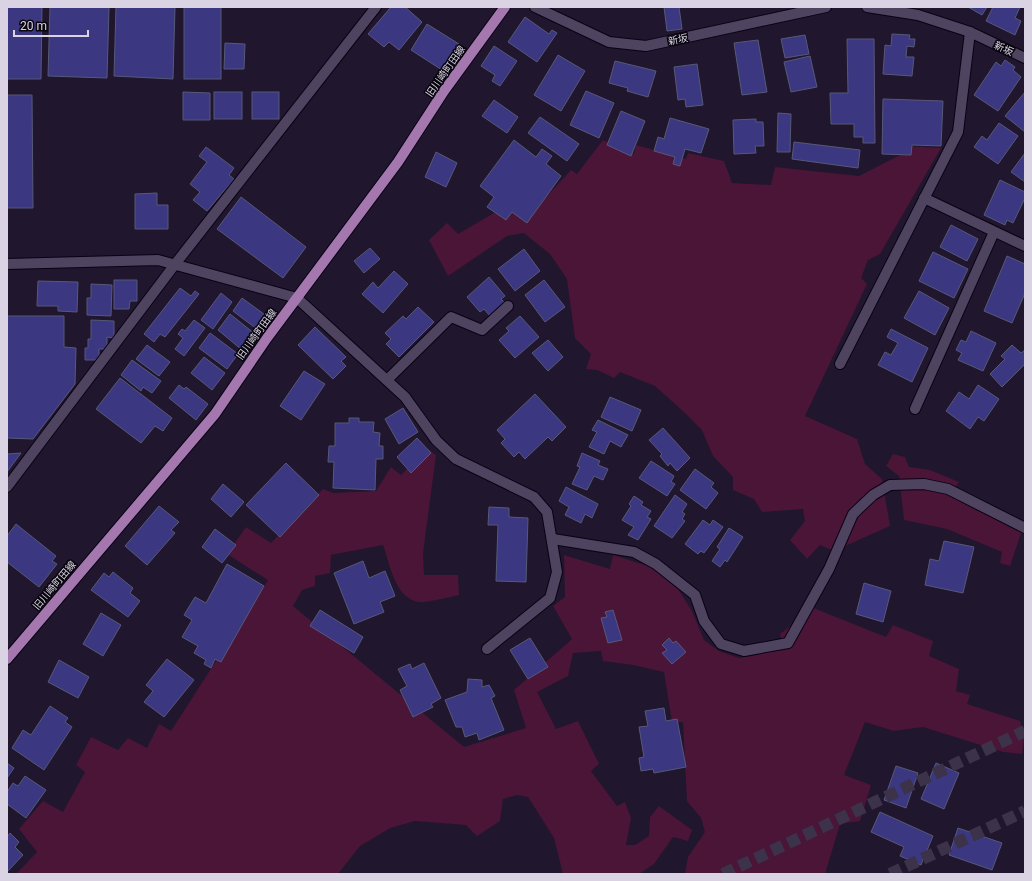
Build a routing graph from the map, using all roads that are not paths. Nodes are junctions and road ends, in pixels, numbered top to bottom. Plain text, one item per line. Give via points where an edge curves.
1 (376, 7) edge
2 (505, 7) edge
3 (536, 7) edge
4 (826, 7) edge
5 (867, 7) edge
6 (970, 32) junction
7 (1025, 58) edge
8 (924, 198) junction
9 (994, 232) junction
10 (1025, 246) edge
11 (176, 263) junction
12 (7, 264) edge
13 (297, 298) junction
14 (508, 306) dead end
15 (840, 364) dead end
16 (387, 380) junction
17 (914, 410) dead end
18 (7, 487) edge
19 (1025, 528) edge
20 (553, 539) junction
21 (487, 649) dead end
22 (7, 659) edge

1 - 11 street
2 - 13 main road, 旧川崎町田線 via 444,91 398,162
3 - 4 street, 新坂 via 609,42 646,46
5 - 6 street, 新坂 via 918,15
6 - 7 street, 新坂
6 - 8 street via 958,132
8 - 9 street
8 - 15 street
9 - 10 street
9 - 17 street
11 - 12 street via 158,260
11 - 13 street
11 - 18 street
13 - 16 street
13 - 22 main road, 旧川崎町田線 via 215,414
14 - 16 street via 482,330 451,317
16 - 20 street via 405,397 436,440 456,459 534,497 547,512
19 - 20 street via 948,489 924,484 890,485 873,495 854,514 829,569 788,642 744,651 721,644 704,621 695,595 656,564 634,552
20 - 21 street via 557,572 550,598

